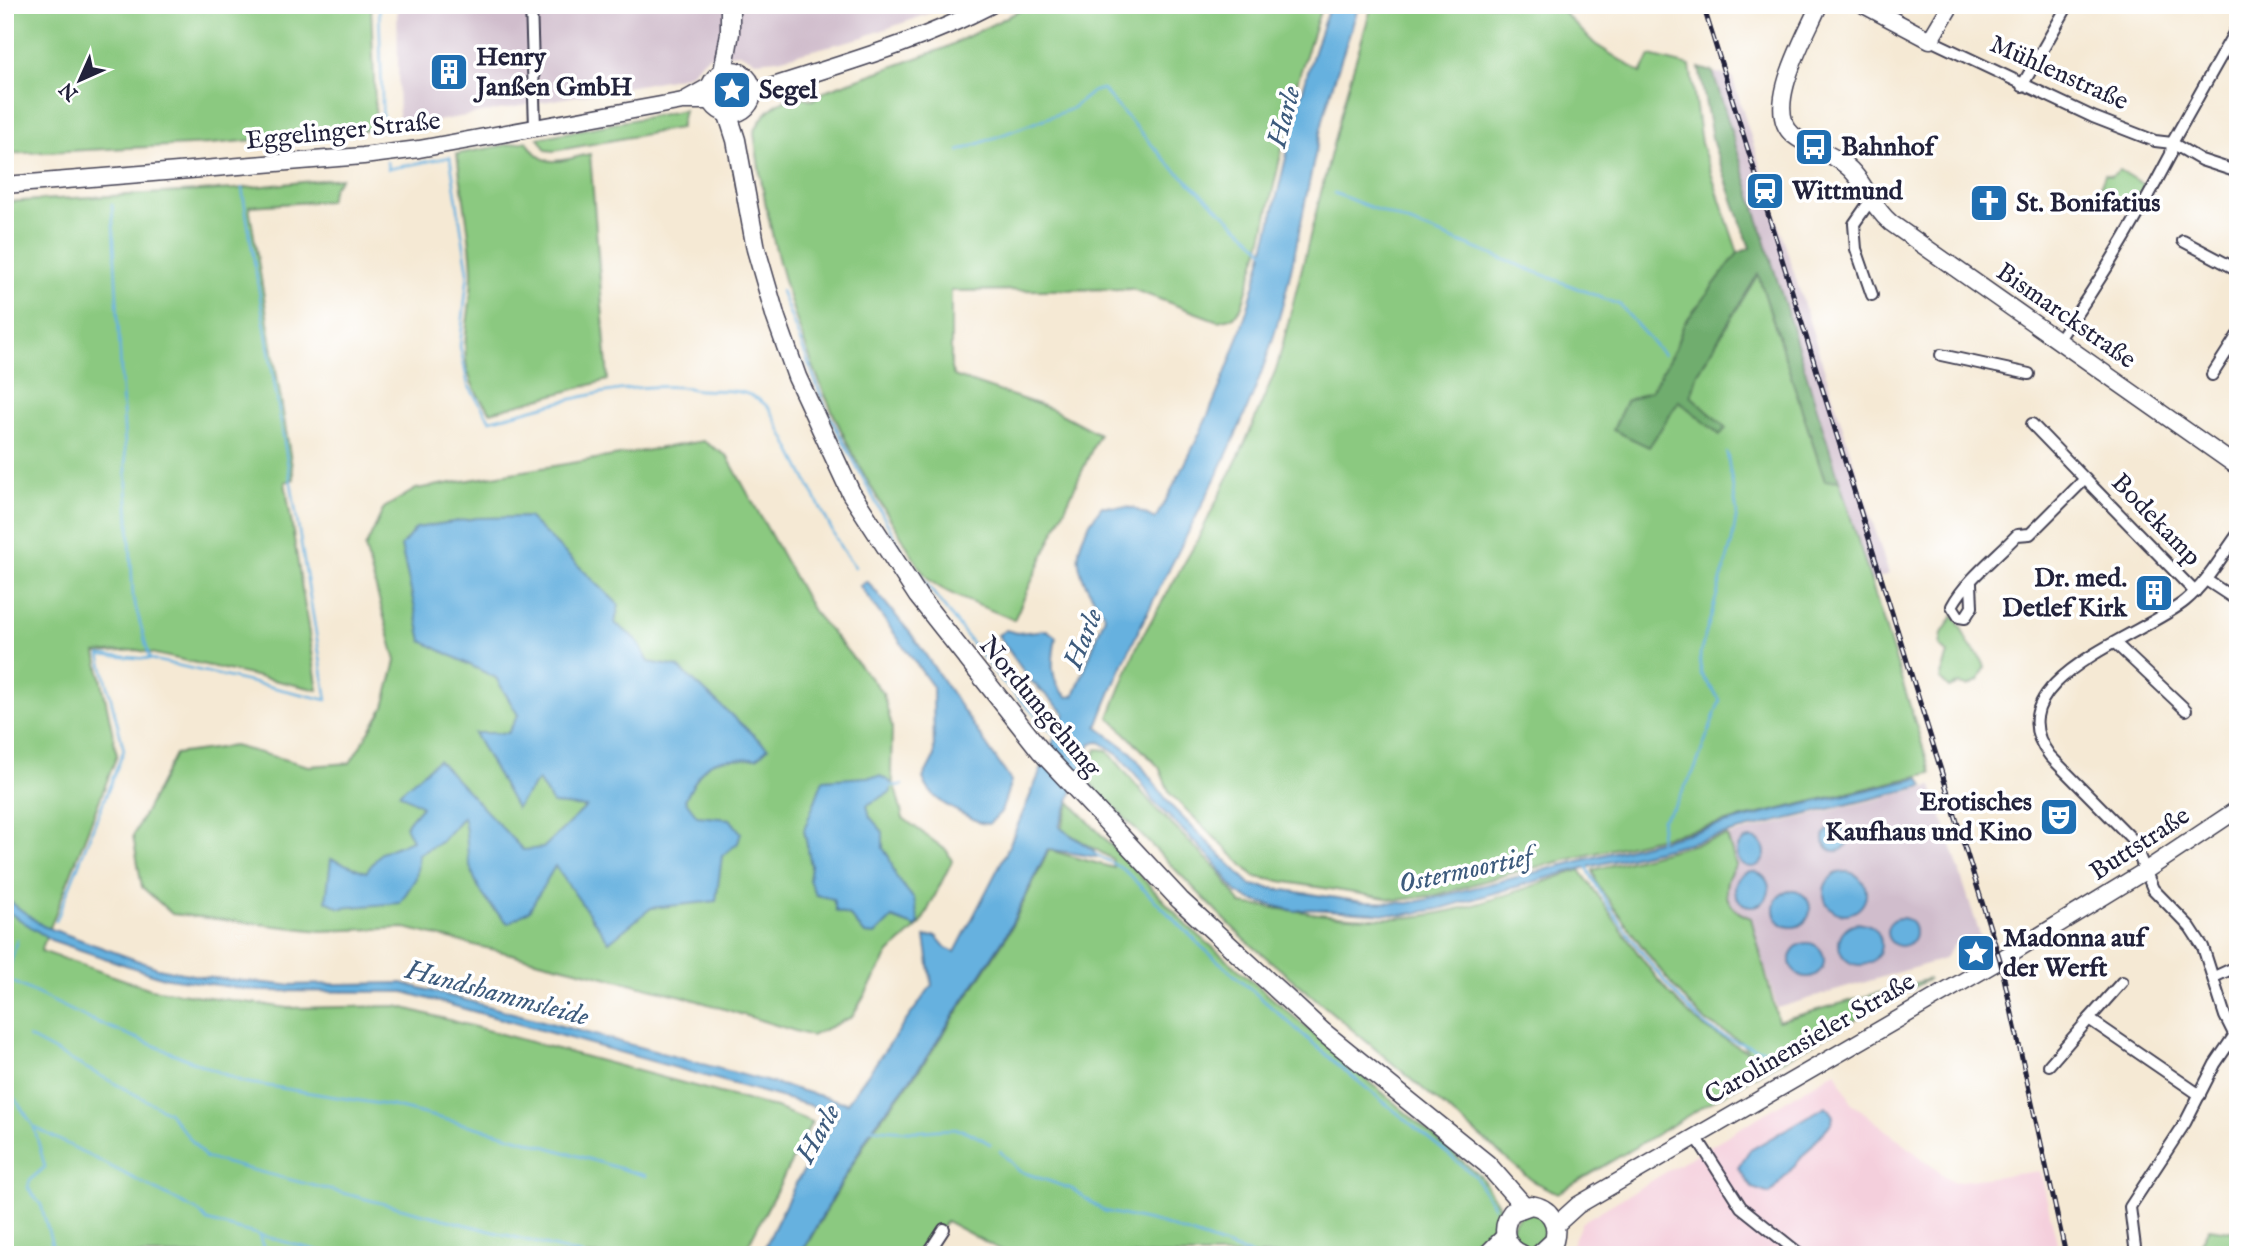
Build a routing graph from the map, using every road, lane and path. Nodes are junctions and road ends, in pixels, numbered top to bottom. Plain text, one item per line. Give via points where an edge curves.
1 (531, 5) edge
2 (730, 5) edge
3 (991, 5) edge
4 (1819, 5) edge
5 (1864, 5) edge
6 (1951, 5) edge
7 (2068, 5) edge
8 (2238, 26) edge
9 (1930, 40) junction
10 (740, 79) junction
11 (2022, 86) junction
12 (711, 93) junction
13 (734, 111) junction
14 (535, 127) junction
15 (2172, 143) junction
16 (2238, 172) edge
17 (5, 185) edge
18 (1870, 201) junction
19 (2183, 241) dead end
20 (2238, 270) edge
21 (1872, 295) dead end
22 (2237, 336) edge
23 (2058, 340) junction
24 (1941, 355) dead end
25 (2029, 374) dead end
26 (2212, 375) dead end
27 (2032, 424) dead end
28 (2238, 467) edge
29 (2085, 480) junction
30 (2238, 534) edge
31 (2206, 580) junction
32 (1971, 583) dead end
33 (2195, 592) junction
34 (2238, 601) edge
35 (2115, 643) junction
36 (2186, 710) dead end
37 (2238, 808) edge
38 (2145, 871) junction
39 (2068, 918) joint
40 (2238, 967) edge
41 (2214, 977) junction
42 (2122, 982) dead end
43 (2089, 1019) junction
44 (2236, 1040) edge
45 (2049, 1065) dead end
46 (2200, 1095) junction
47 (1695, 1135) junction
48 (1518, 1209) junction
49 (1552, 1219) junction
50 (944, 1230) dead end
51 (1510, 1249) edge
52 (1547, 1252) edge
53 (927, 1255) edge
54 (1487, 1255) edge
55 (1801, 1255) edge
56 (2136, 1255) edge

1 - 14 street
2 - 10 main road via 730,33
3 - 10 street via 890,50 783,81
4 - 18 street, Bismarckstraße via 1780,107 1787,129 1850,169
5 - 9 street, Mühlenstraße
6 - 9 street
7 - 11 street
8 - 15 street
9 - 11 street, Mühlenstraße
10 - 12 main road
10 - 13 main road
11 - 15 street, Mühlenstraße via 2155,142
12 - 13 main road
12 - 14 street, Eggelinger Straße
13 - 48 main road, Nordumgehung via 752,229 775,318 797,377 846,483 918,596 1081,796 1226,944 1323,1032 1487,1164
14 - 17 street, Eggelinger Straße via 363,156
15 - 16 street, Mühlenstraße
15 - 23 street via 2171,154 2131,228
18 - 21 street via 1854,224 1856,249
18 - 23 street, Bismarckstraße via 1891,223
19 - 20 street
22 - 26 street
23 - 28 street, Bismarckstraße
24 - 25 street
27 - 29 street, Bodekamp
29 - 32 street, Bodekamp via 2030,534 2017,535
29 - 33 street, Bodekamp
30 - 31 street
31 - 33 street
31 - 34 street
33 - 35 street via 2167,615
35 - 36 street
35 - 38 street via 2050,688 2041,701 2037,726 2050,756 2132,839
37 - 38 street, Buttstraße
38 - 39 street, Buttstraße
38 - 41 street via 2152,889 2190,927
39 - 47 street, Carolinensieler Straße
40 - 41 street
41 - 44 street
42 - 43 street
43 - 45 street
43 - 46 street
44 - 46 street via 2215,1064
46 - 56 street via 2130,1207
47 - 49 street, Carolinensieler Straße
47 - 55 street via 1741,1207
48 - 49 main road via 1537,1206
48 - 51 main road via 1506,1223
49 - 52 main road
50 - 53 street
51 - 54 main road

